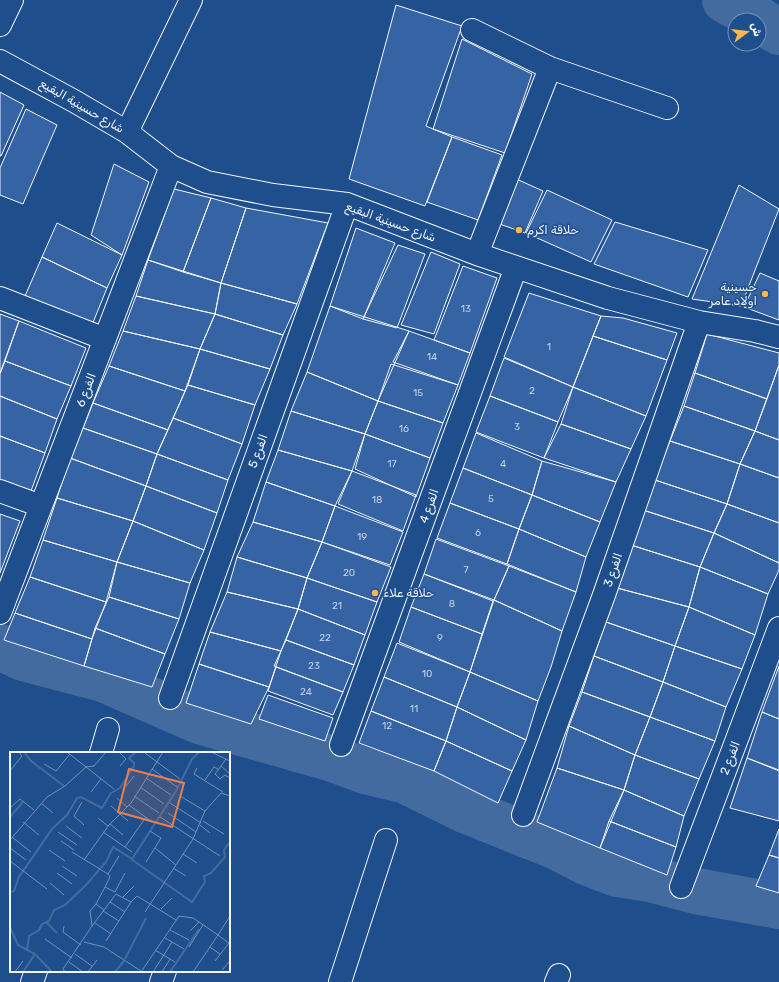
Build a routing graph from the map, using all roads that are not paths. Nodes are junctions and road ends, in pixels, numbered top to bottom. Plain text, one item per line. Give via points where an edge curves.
1 (12, 0) edge
2 (191, 0) edge
3 (0, 25) edge
4 (472, 30) dead end
5 (0, 61) edge
6 (550, 68) junction
7 (667, 108) dead end
8 (127, 132) junction
9 (171, 166) junction
10 (347, 204) junction
11 (477, 254) junction
12 (516, 267) junction
13 (0, 298) edge
14 (699, 322) junction
15 (779, 337) edge
16 (105, 339) junction
17 (0, 491) edge
18 (41, 506) junction
19 (0, 613) edge
20 (779, 628) edge
21 (170, 698) dead end
22 (108, 729) dead end
23 (341, 745) dead end
24 (101, 752) edge
25 (523, 815) dead end
26 (386, 840) dead end
27 (681, 888) dead end
28 (36, 972) edge
29 (165, 972) edge
30 (32, 982) edge
31 (161, 982) edge
32 (340, 982) edge

1 - 3 street
2 - 8 street
4 - 6 street
5 - 8 street, شارع حسينية البقيع
6 - 7 street
6 - 11 street
8 - 9 street, شارع حسينية البقيع
9 - 10 street, شارع حسينية البقيع via 207,182 272,195
9 - 16 street, الفرع 6
10 - 11 street, شارع حسينية البقيع
10 - 21 street, الفرع 5
11 - 12 street, شارع حسينية البقيع
12 - 14 street, شارع حسينية البقيع via 608,298
12 - 23 street, الفرع 4
13 - 16 street
14 - 15 street, شارع حسينية البقيع
14 - 25 street, الفرع 3 via 607,588
16 - 18 street, الفرع 6
17 - 18 street
18 - 19 street, الفرع 6
20 - 27 street, الفرع 2
22 - 24 street
26 - 32 street
28 - 30 street
29 - 31 street

